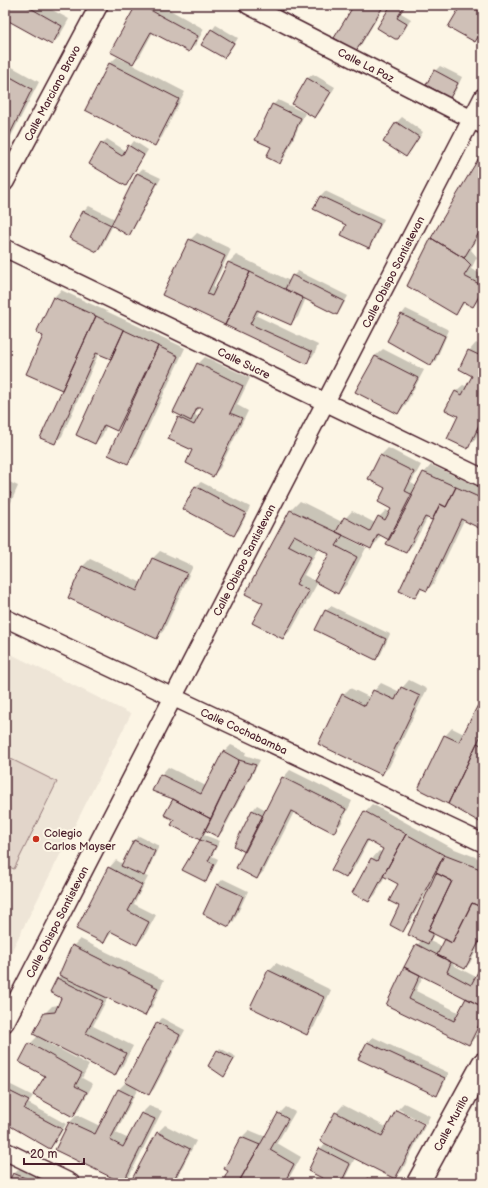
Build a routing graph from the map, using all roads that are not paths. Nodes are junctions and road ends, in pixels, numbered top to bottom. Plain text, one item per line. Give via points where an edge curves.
1 (99, 5) edge
2 (248, 5) edge
3 (483, 97) edge
4 (477, 122) edge
5 (5, 182) edge
6 (5, 248) edge
7 (326, 402) junction
8 (483, 478) edge
9 (5, 618) edge
10 (173, 697) junction
11 (483, 843) edge
12 (5, 1023) edge
13 (483, 1064) edge
14 (5, 1151) edge
15 (71, 1183) edge
16 (418, 1183) edge

1 - 5 street, Calle Marciano Bravo
2 - 4 street, Calle La Paz
3 - 4 street, Calle Obispo Santistevan
4 - 7 street, Calle Obispo Santistevan
6 - 7 street, Calle Sucre
7 - 8 street, Calle Sucre
7 - 10 street, Calle Obispo Santistevan
9 - 10 street, Calle Cochabamba
10 - 11 street, Calle Cochabamba
10 - 12 street, Calle Obispo Santistevan
13 - 16 street, Calle Murillo
14 - 15 street

